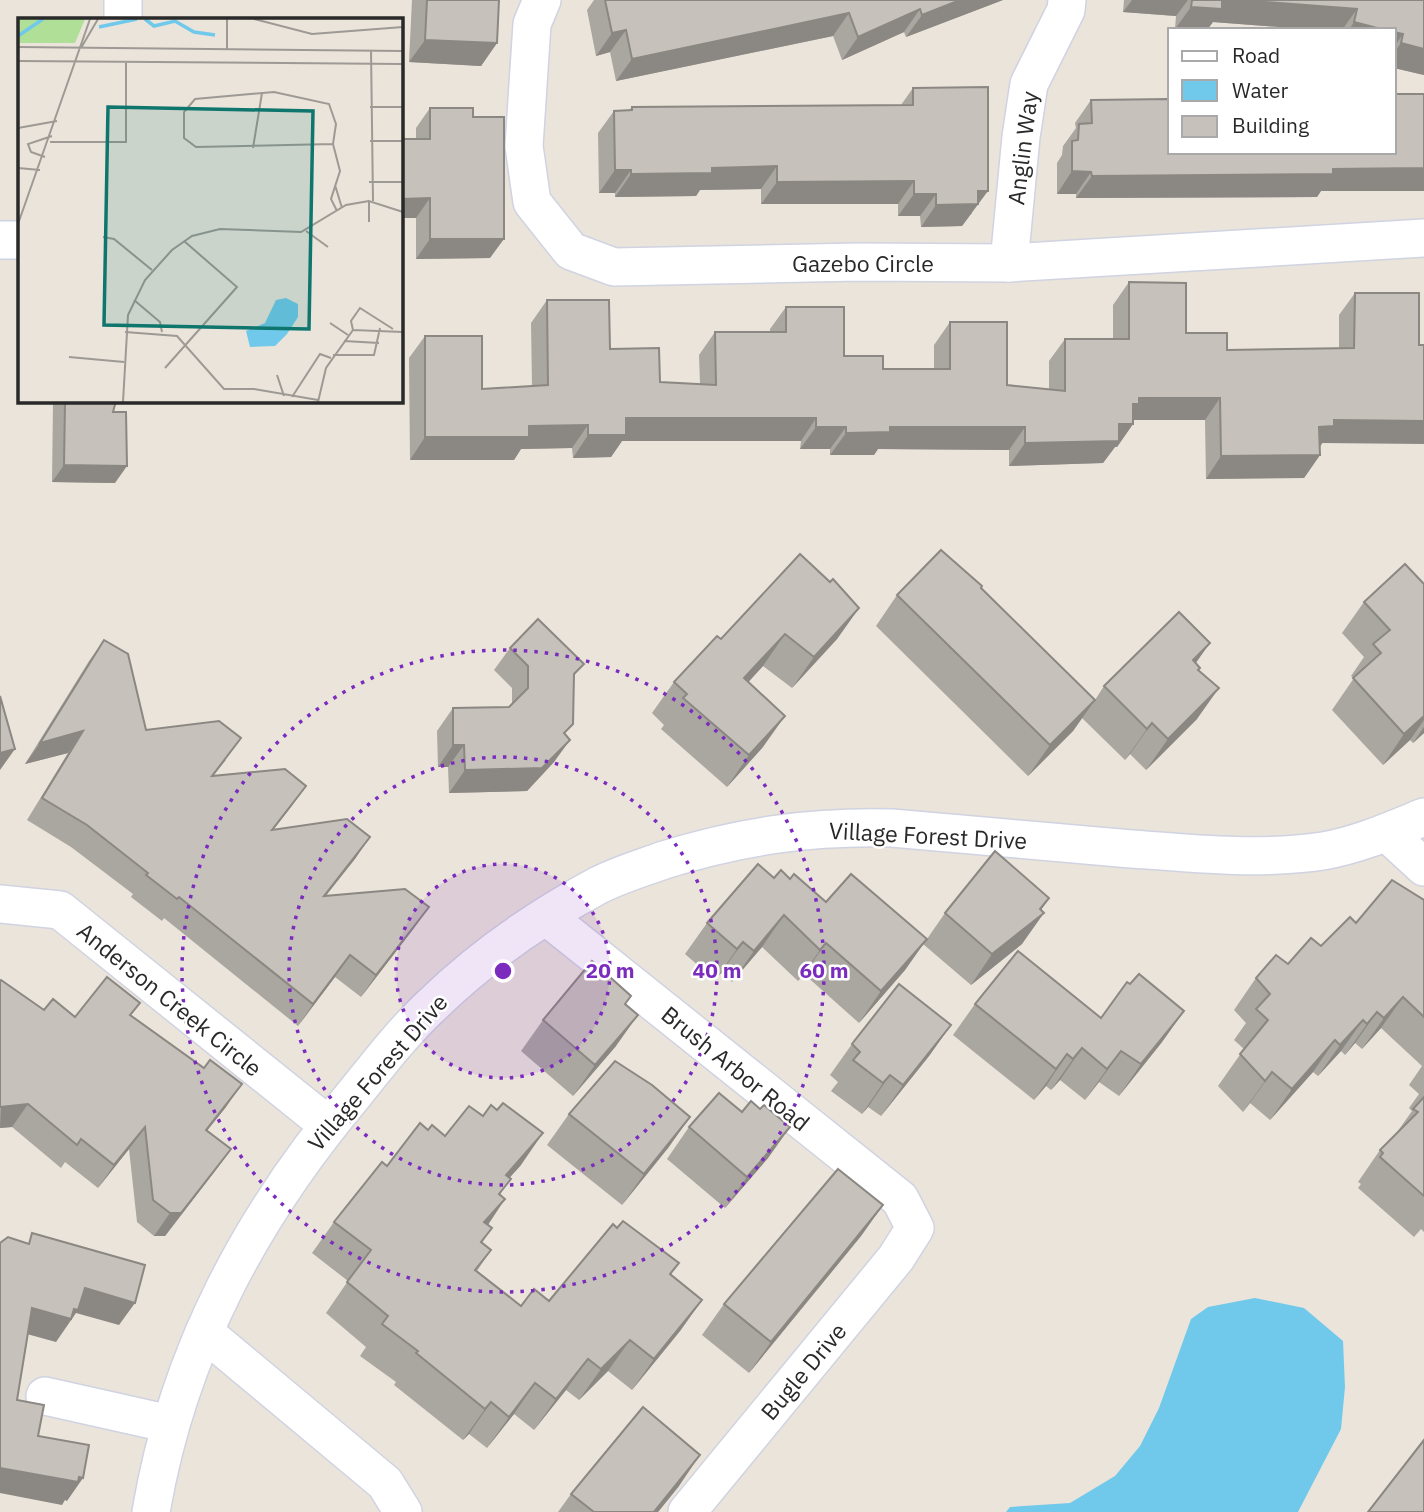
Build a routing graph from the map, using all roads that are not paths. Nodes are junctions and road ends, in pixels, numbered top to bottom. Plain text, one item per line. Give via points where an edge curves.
1 (123, 0) edge
2 (542, 0) edge
3 (1067, 0) edge
4 (123, 18) edge
5 (1424, 238) edge
6 (0, 240) edge
7 (18, 240) edge
8 (1009, 263) junction
9 (1424, 817) edge
10 (1387, 833) junction
11 (1424, 867) edge
12 (0, 904) edge
13 (547, 917) junction
14 (328, 1125) junction
15 (915, 1228) joint
16 (204, 1332) junction
17 (46, 1396) dead end
18 (170, 1424) junction
19 (151, 1512) edge
20 (403, 1512) edge
21 (687, 1512) edge

1 - 4 lane
2 - 8 lane, Gazebo Circle via 531,24 524,146 532,202 570,251 614,267
3 - 8 lane, Anglin Way via 1029,84
5 - 8 lane, Gazebo Circle
6 - 7 lane
9 - 10 lane, Village Forest Drive
10 - 11 lane
10 - 13 lane, Village Forest Drive via 1325,850 1245,855 892,828 795,830 688,852 640,868 598,886
12 - 14 lane, Anderson Creek Circle via 61,910
13 - 14 lane, Village Forest Drive via 493,953 430,1006
13 - 15 lane, Brush Arbor Road via 900,1199
14 - 16 lane, Village Forest Drive via 276,1195
15 - 21 lane, Bugle Drive via 896,1258
16 - 18 lane, Village Forest Drive
16 - 20 lane via 385,1483
17 - 18 lane
18 - 19 lane, Village Forest Drive

